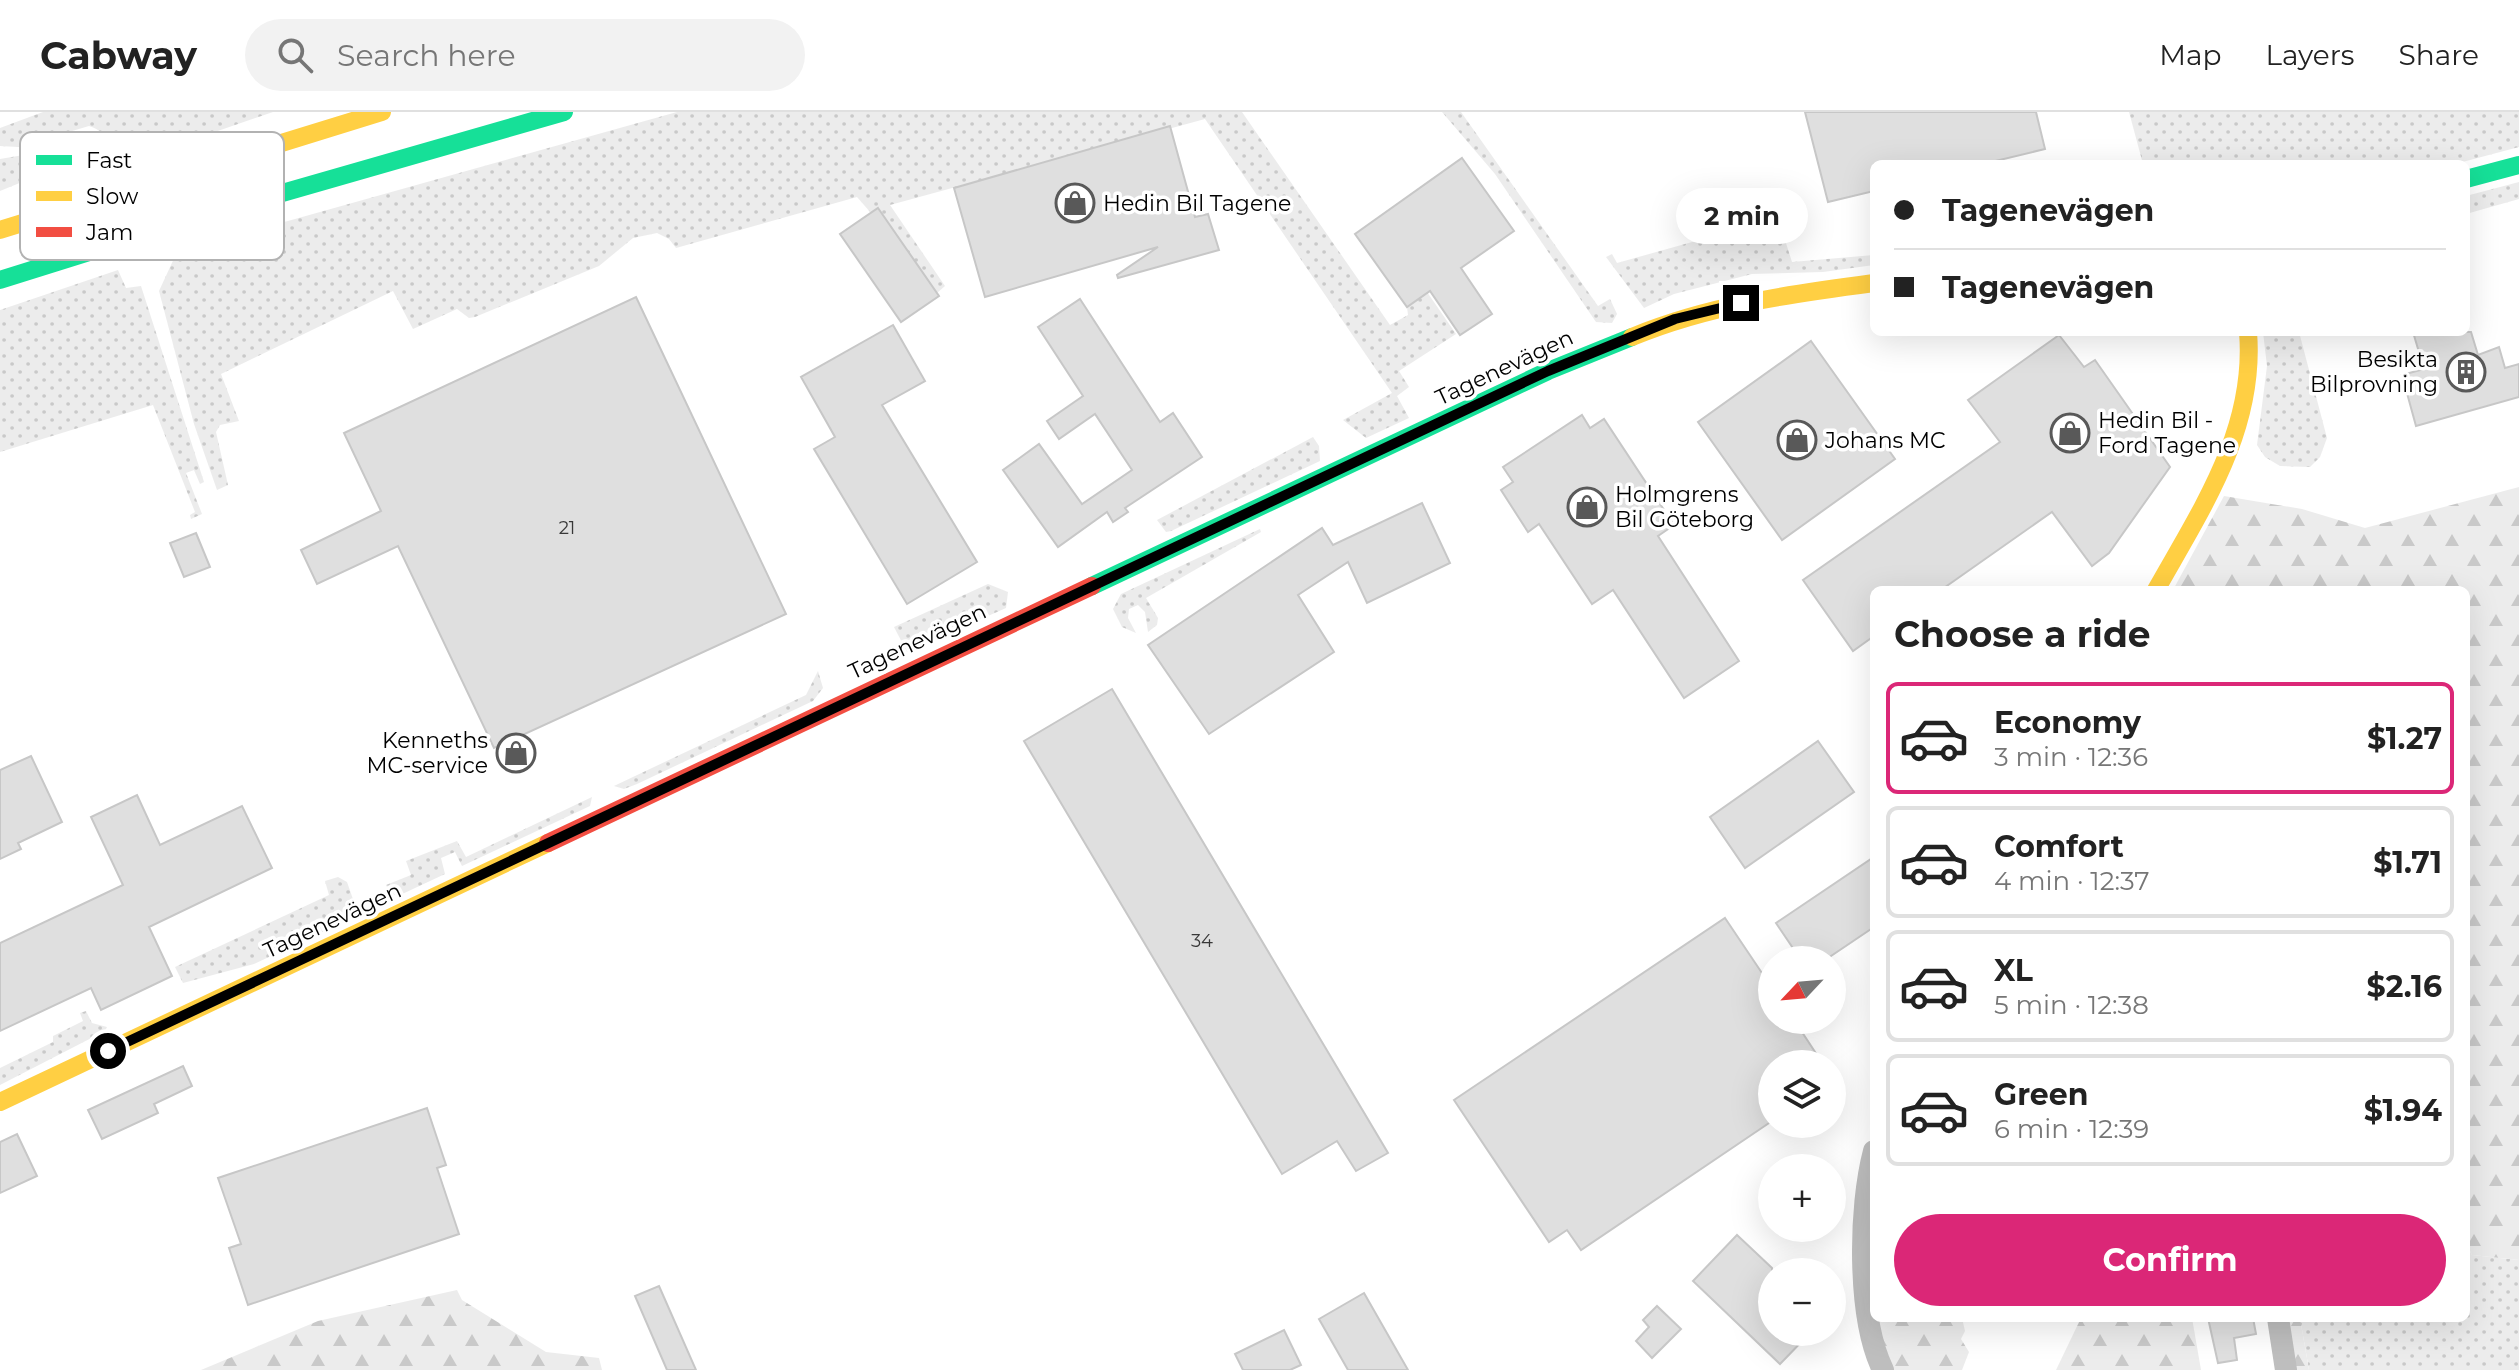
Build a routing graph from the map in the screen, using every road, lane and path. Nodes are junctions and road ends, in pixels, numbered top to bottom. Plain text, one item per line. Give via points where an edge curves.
1 (382, 112) edge
2 (564, 112) edge
3 (284, 142) edge
4 (2519, 165) edge
5 (2470, 178) edge
6 (284, 192) edge
7 (20, 224) edge
8 (0, 230) edge
9 (64, 260) edge
10 (0, 280) edge
11 (1870, 284) edge
12 (2248, 336) edge
13 (2158, 586) edge
14 (0, 1102) edge
15 (1870, 1196) edge
16 (2279, 1322) edge
17 (1883, 1370) edge
18 (2286, 1370) edge

1 - 3 main road
2 - 6 main road
4 - 5 main road
7 - 8 main road
9 - 10 main road
11 - 14 main road, Tagenevägen via 1766,298 1675,319 1548,371
12 - 13 main road via 2252,381 2244,418
15 - 17 street via 1863,1276 1867,1326
16 - 18 street

